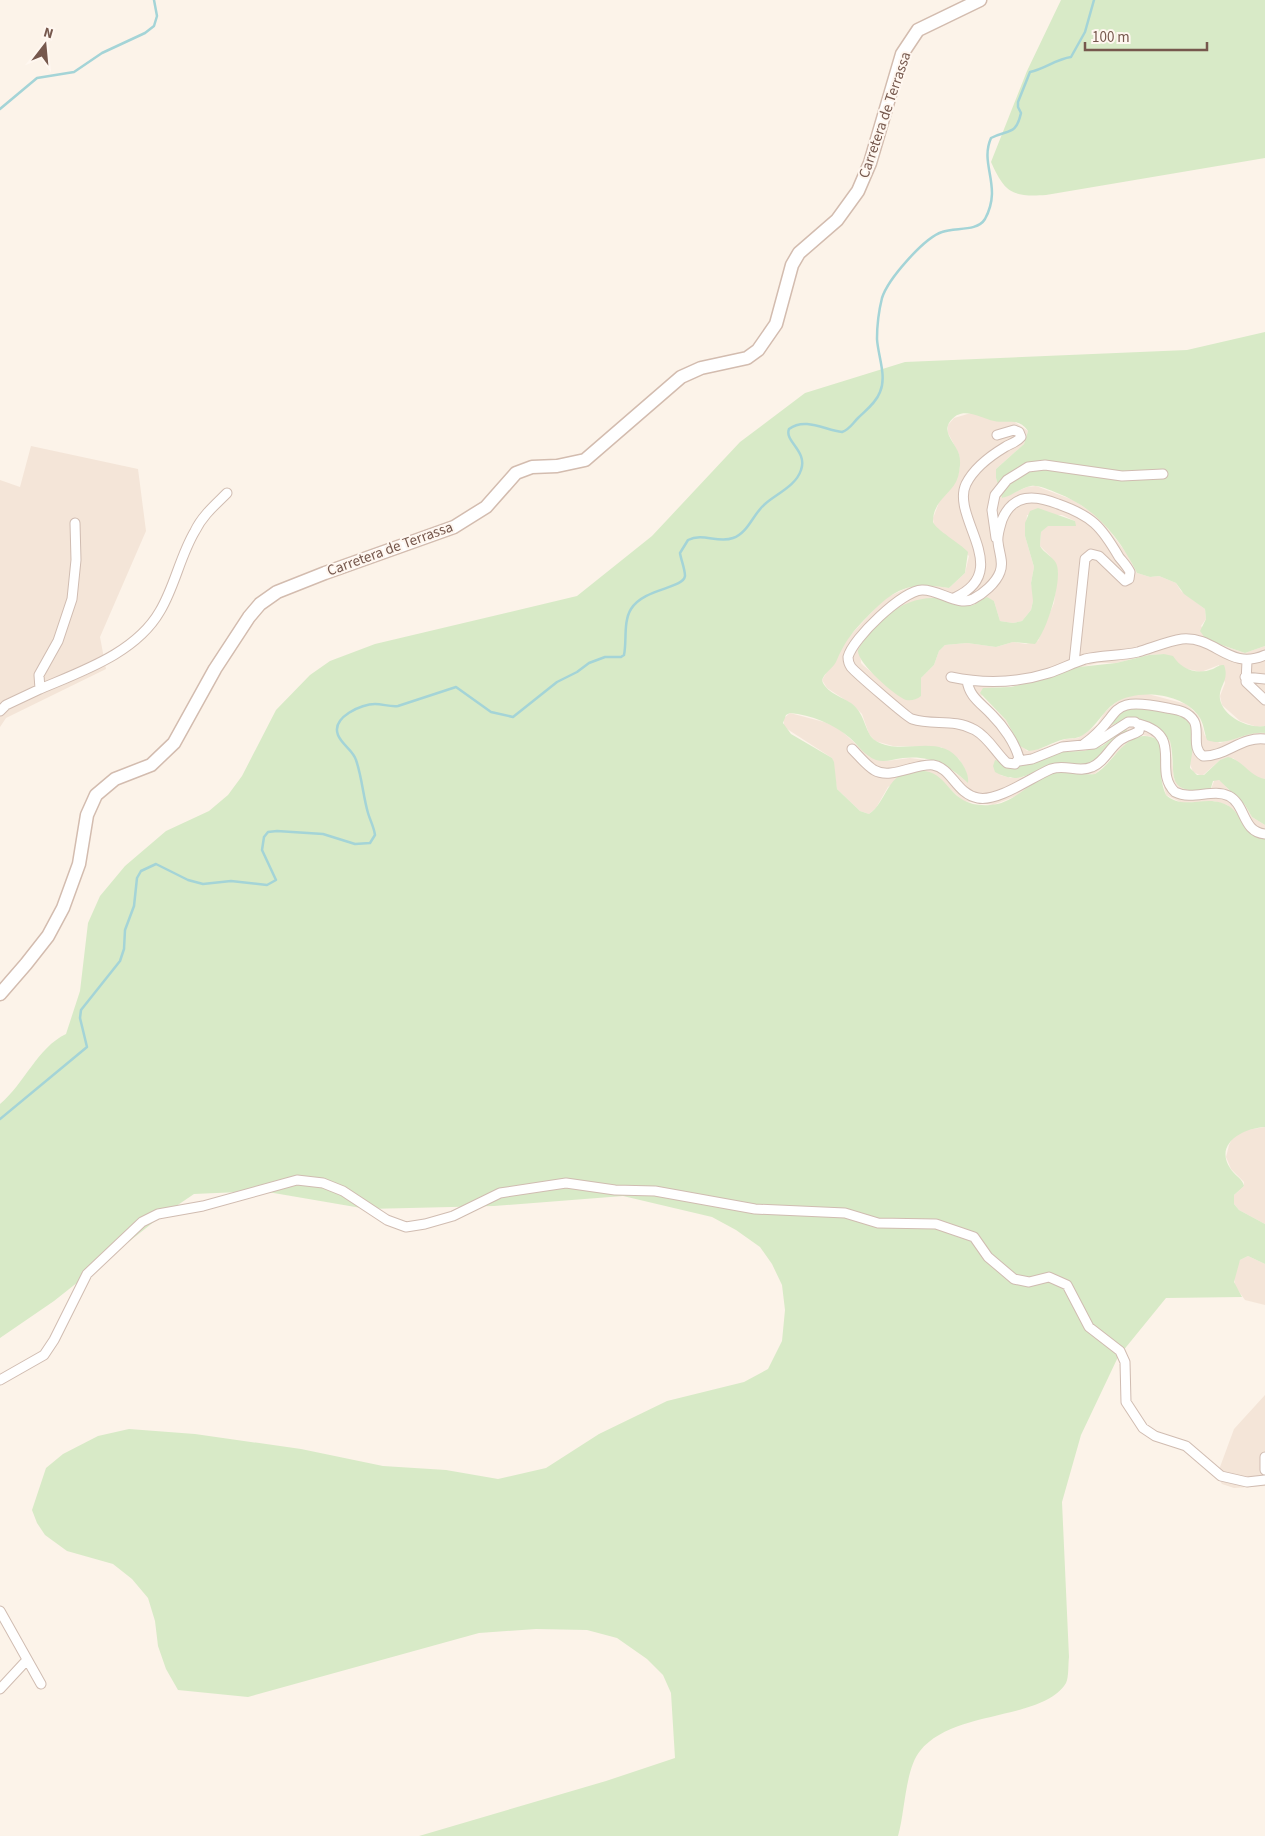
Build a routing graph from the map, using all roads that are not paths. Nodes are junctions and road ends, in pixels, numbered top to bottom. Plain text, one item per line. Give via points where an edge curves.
1 (980, 0) edge
2 (997, 435) dead end
3 (1163, 474) dead end
4 (227, 494) dead end
5 (75, 523) dead end
6 (998, 543) junction
7 (954, 598) junction
8 (1265, 655) edge
9 (1247, 661) junction
10 (1074, 663) junction
11 (951, 677) dead end
12 (1244, 677) junction
13 (967, 680) junction
14 (1265, 680) edge
15 (40, 689) junction
16 (1265, 700) edge
17 (0, 711) edge
18 (1139, 724) junction
19 (1265, 739) edge
20 (1082, 746) junction
21 (852, 749) dead end
22 (1019, 760) junction
23 (1265, 834) edge
24 (0, 994) edge
25 (0, 1380) edge
26 (1265, 1457) edge
27 (1265, 1470) edge
28 (1265, 1480) edge
29 (0, 1611) edge
30 (26, 1661) junction
31 (41, 1684) dead end
32 (0, 1690) edge

1 - 24 street, Carretera de Terrassa via 918,30 902,54 870,163 858,191 838,220 799,253 792,265 776,324 758,350 747,358 702,368 681,377 584,460 532,467 516,473 486,507 454,527 277,592 260,604 215,669 174,743 151,765 115,779 96,795 87,814 79,864 63,908 48,936
2 - 7 street via 1014,430 1021,437 984,463 965,486 966,508 980,551 981,566 970,587
3 - 6 street via 1122,476 1045,465 1028,467 1006,480 995,495 992,510
4 - 15 street via 195,530 160,612 143,633 109,657
5 - 15 street via 72,599 58,641 38,675
6 - 7 street via 1002,562 997,577 972,599
6 - 10 street via 1003,518 1013,504 1024,497 1040,498 1073,510 1099,526 1130,570 1130,577 1124,581 1099,556 1091,554 1085,559
7 - 22 street via 924,590 909,595 862,634 850,650 848,662 907,718 948,721 968,727 983,736 1007,763 1014,764
8 - 9 street
9 - 10 street via 1205,644 1182,639 1136,652
9 - 12 street
10 - 13 street via 1044,674 1002,682
11 - 13 street
12 - 14 street
12 - 16 street
13 - 22 street via 972,696 1002,726
15 - 17 street
18 - 20 street via 1128,722 1094,744
18 - 21 street via 1139,731 1121,739 1091,768 1054,768 985,799 963,792 946,771 936,766 922,765 879,773
18 - 23 street via 1163,738 1168,781 1175,792 1192,796 1227,795 1236,802 1251,829
19 - 20 street via 1246,741 1203,756 1197,749 1195,724 1188,714 1132,703 1117,709
20 - 22 street via 1062,747 1032,759
25 - 28 street via 44,1355 91,1269 142,1222 158,1214 306,1180 343,1191 387,1220 411,1227 458,1214 500,1193 557,1183 581,1183 615,1190 655,1191 755,1209 845,1213 878,1223 936,1224 966,1234 974,1238 988,1257 1014,1279 1028,1282 1050,1277 1064,1283 1085,1323 1120,1351 1125,1362 1126,1402 1143,1428 1155,1436 1186,1446 1220,1476 1247,1482
26 - 27 street
29 - 30 street
30 - 31 street
30 - 32 street

